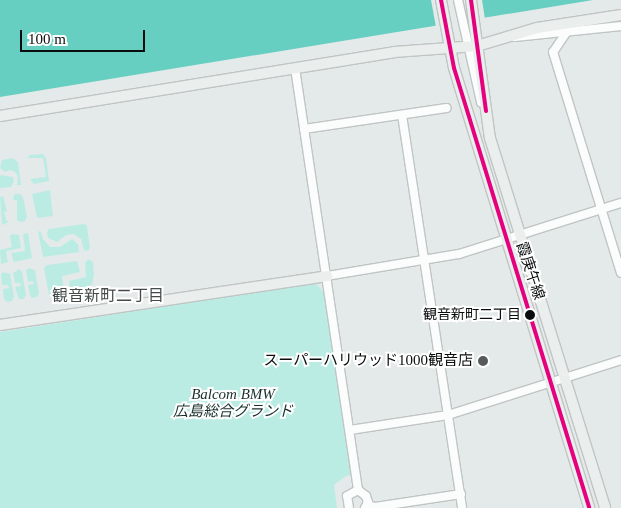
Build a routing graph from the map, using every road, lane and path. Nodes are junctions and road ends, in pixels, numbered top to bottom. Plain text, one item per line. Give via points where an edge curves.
1 (441, 0) edge
2 (458, 0) edge
3 (471, 0) edge
4 (621, 15) edge
5 (621, 26) edge
6 (566, 33) junction
7 (508, 37) junction
8 (472, 46) junction
9 (450, 50) junction
10 (295, 68) junction
11 (446, 108) dead end
12 (402, 115) junction
13 (0, 116) edge
14 (304, 129) junction
15 (621, 203) edge
16 (602, 209) junction
17 (519, 235) junction
18 (505, 240) junction
19 (425, 261) junction
20 (621, 273) edge
21 (326, 276) junction
22 (0, 325) edge
23 (621, 360) edge
24 (564, 378) junction
25 (550, 383) junction
26 (448, 415) junction
27 (350, 430) junction
28 (358, 490) junction
29 (461, 494) junction
30 (366, 507) edge
31 (349, 508) edge
32 (462, 508) edge
33 (589, 508) edge
34 (605, 508) edge

1 - 9 street
2 - 8 street via 464,31
3 - 8 street, 霞庚午線 via 476,29
4 - 7 street via 536,28
5 - 6 street
6 - 7 street
6 - 16 street via 552,52
7 - 8 street
8 - 9 street
8 - 17 street, 霞庚午線 via 490,138
9 - 10 street via 394,52
9 - 18 street
10 - 13 street
10 - 14 street
11 - 12 street
12 - 14 street
12 - 19 street
14 - 21 street
15 - 16 street
16 - 17 street
16 - 20 street
17 - 18 street
17 - 24 street, 霞庚午線
18 - 19 street
18 - 25 street
19 - 21 street
19 - 26 street
21 - 22 street
21 - 27 street
23 - 24 street
24 - 25 street
24 - 34 street, 霞庚午線
25 - 26 street
25 - 33 street
26 - 27 street
26 - 29 street
27 - 28 street
28 - 30 street via 366,496
28 - 31 street via 347,496
29 - 30 street
29 - 32 street

